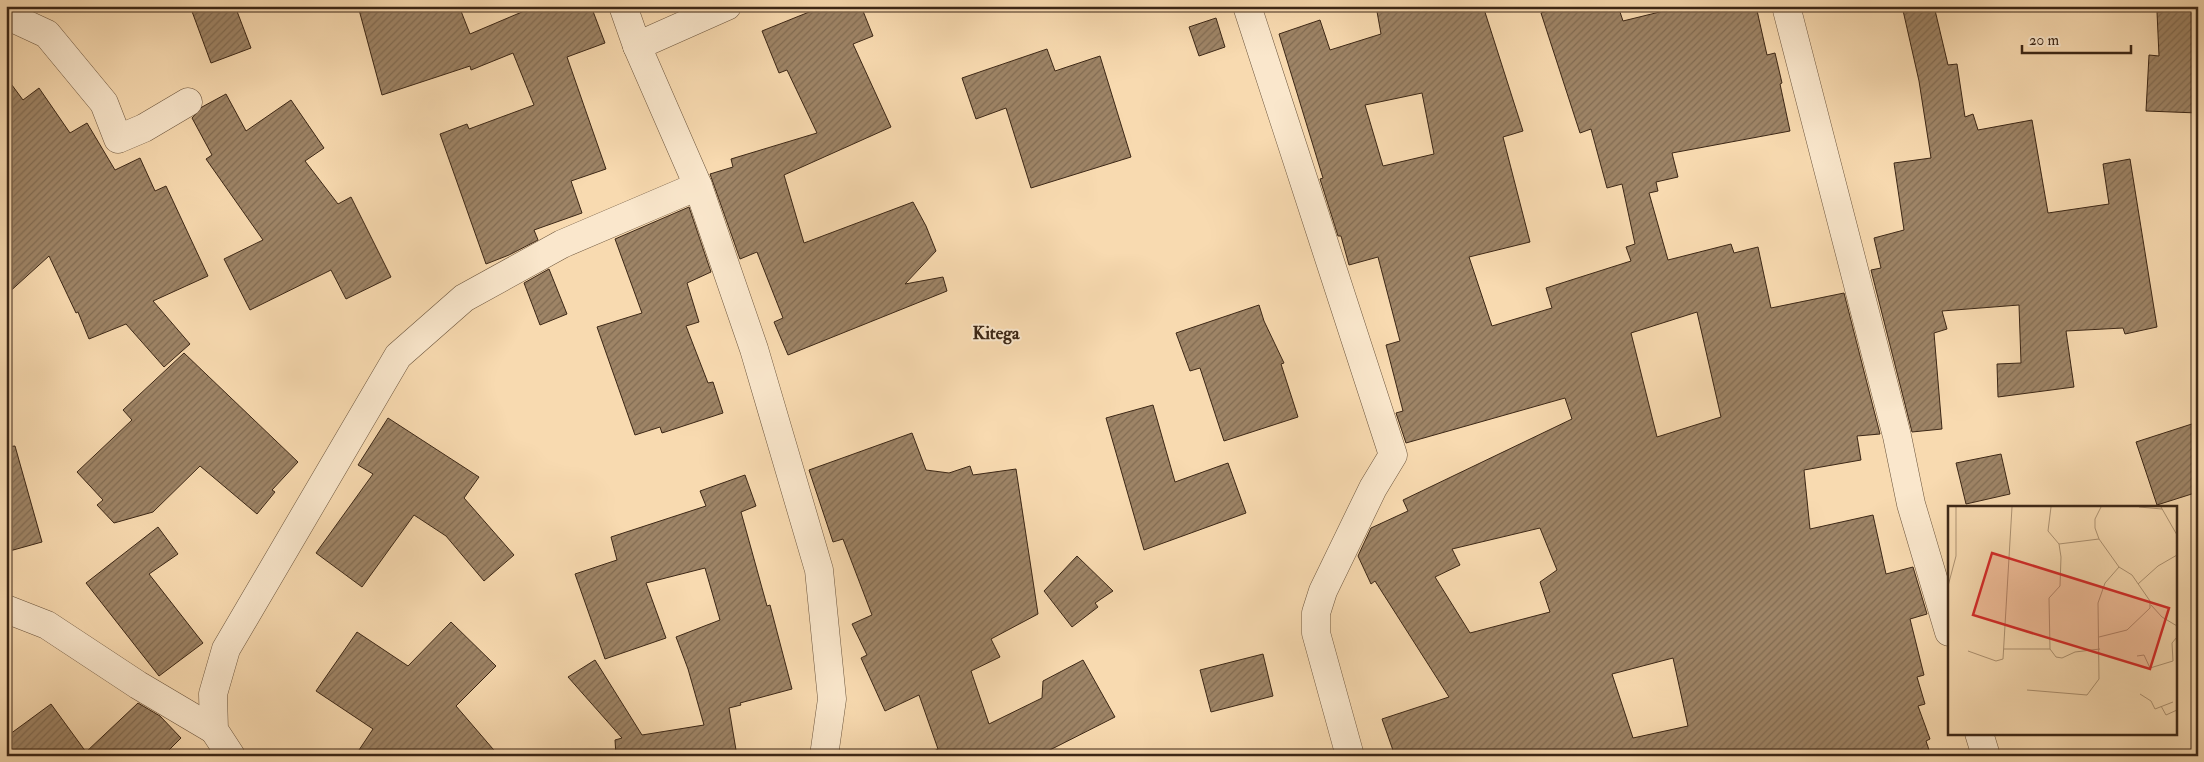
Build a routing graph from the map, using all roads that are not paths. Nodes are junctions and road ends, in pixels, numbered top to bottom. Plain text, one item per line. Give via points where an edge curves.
1 (623, 6) edge
2 (726, 6) edge
3 (1247, 6) edge
4 (1786, 6) edge
5 (6, 15) edge
6 (637, 46) junction
7 (188, 102) dead end
8 (698, 186) junction
9 (6, 609) edge
10 (1948, 629) edge
11 (214, 730) junction
12 (1979, 734) edge
13 (231, 756) edge
14 (824, 756) edge
15 (1350, 756) edge
16 (1986, 756) edge

1 - 6 street
2 - 6 street
3 - 15 street via 1393,455 1372,488 1323,591 1316,613 1316,633
4 - 10 street via 1897,436 1911,504
5 - 7 street via 47,34 104,103 118,138 144,128
6 - 8 street
8 - 11 street via 562,244 464,298 398,356 226,649 213,694
8 - 14 street via 754,348 820,570 832,699
9 - 11 street via 47,625
11 - 13 street
12 - 16 street

